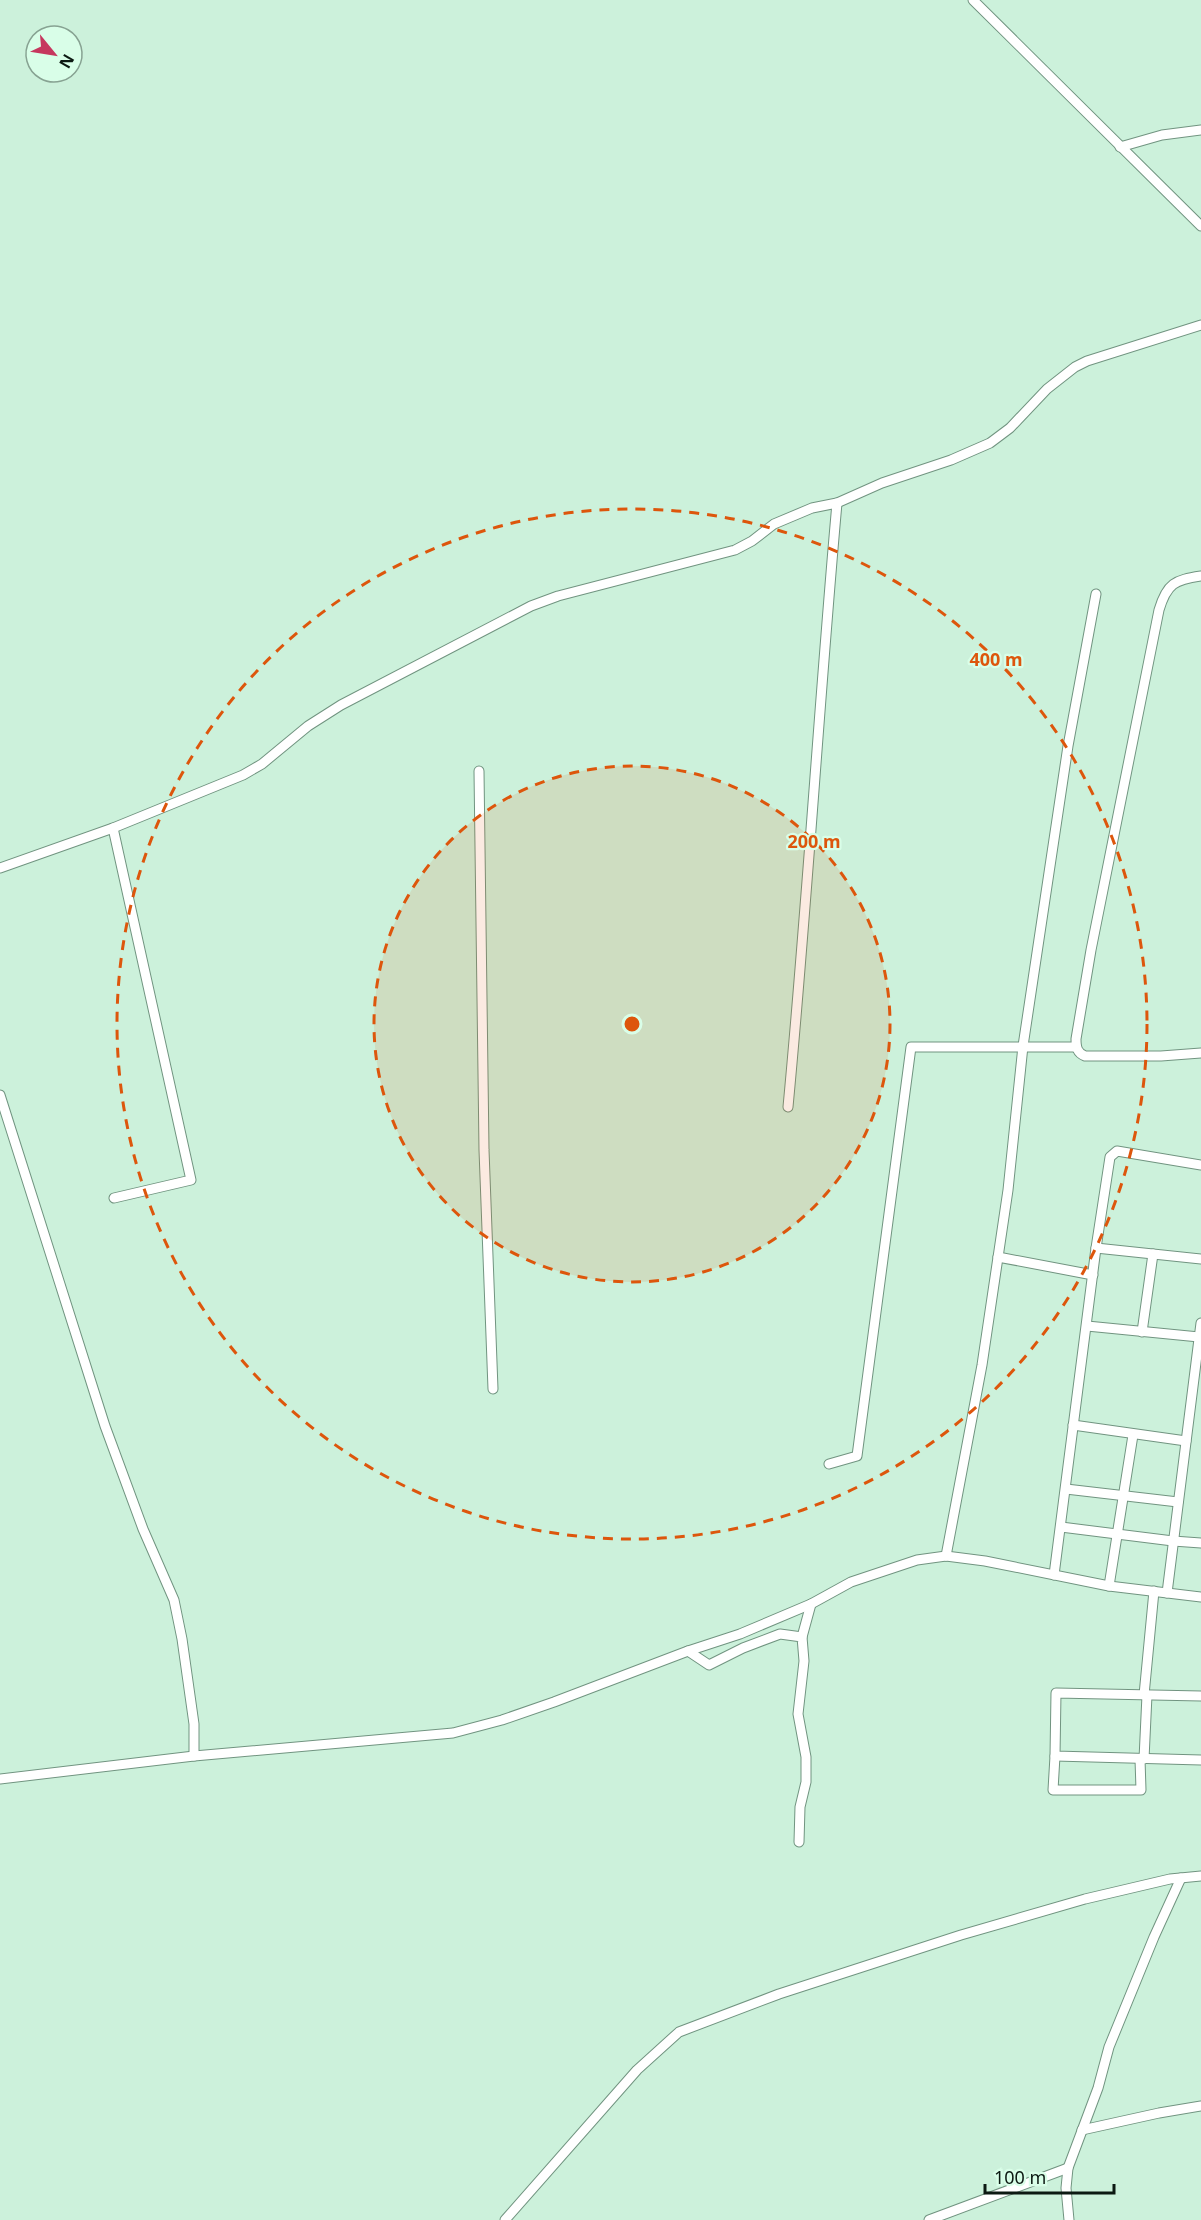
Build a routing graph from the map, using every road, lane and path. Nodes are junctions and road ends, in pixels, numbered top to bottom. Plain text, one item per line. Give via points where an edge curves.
1 (973, 0) edge
2 (1201, 130) edge
3 (1120, 147) junction
4 (1201, 226) edge
5 (1201, 325) edge
6 (837, 503) junction
7 (1201, 576) edge
8 (1096, 594) dead end
9 (478, 771) dead end
10 (113, 828) junction
11 (0, 868) edge
12 (1023, 1046) junction
13 (1076, 1047) junction
14 (1201, 1053) edge
15 (0, 1095) edge
16 (789, 1107) dead end
17 (3, 1116) edge
18 (1201, 1165) edge
19 (114, 1198) dead end
20 (1096, 1248) junction
21 (1154, 1254) junction
22 (998, 1257) junction
23 (1201, 1259) edge
24 (1093, 1275) junction
25 (1201, 1323) edge
26 (1087, 1326) junction
27 (1143, 1332) junction
28 (1199, 1337) junction
29 (493, 1389) dead end
30 (1073, 1425) junction
31 (1133, 1435) junction
32 (1186, 1442) junction
33 (829, 1464) dead end
34 (1066, 1489) junction
35 (1123, 1495) junction
36 (1178, 1502) junction
37 (1061, 1527) junction
38 (1117, 1534) junction
39 (1173, 1541) junction
40 (1201, 1543) edge
41 (946, 1556) junction
42 (1054, 1575) junction
43 (1109, 1586) junction
44 (1154, 1591) junction
45 (1167, 1593) junction
46 (1200, 1598) edge
47 (811, 1604) junction
48 (801, 1637) junction
49 (688, 1651) junction
50 (1145, 1695) junction
51 (1201, 1696) edge
52 (194, 1756) junction
53 (1055, 1756) junction
54 (1142, 1759) junction
55 (1201, 1760) edge
56 (0, 1779) edge
57 (799, 1842) dead end
58 (1201, 1876) edge
59 (1181, 1878) junction
60 (1201, 2106) edge
61 (1082, 2130) junction
62 (1068, 2168) junction
63 (505, 2220) edge
64 (928, 2220) edge
65 (1069, 2220) edge

1 - 3 street
2 - 3 street via 1162,135
3 - 4 street
5 - 6 street via 1081,364 1047,389 990,443
6 - 10 street via 812,507 735,550 558,596 514,614 341,705 243,775
6 - 16 street
7 - 13 street via 1172,584 1159,610 1091,950
8 - 12 street via 1068,746
9 - 29 street via 484,1150
10 - 11 street
10 - 19 street via 191,1180
12 - 13 street
12 - 22 street
12 - 33 street via 911,1047 857,1456
13 - 14 street via 1082,1055 1092,1057
15 - 17 street
17 - 52 street via 105,1426 174,1600 192,1713
18 - 20 street via 1113,1153
20 - 21 street
20 - 24 street
21 - 23 street
21 - 27 street
22 - 24 street
22 - 41 street
24 - 26 street
25 - 28 street
26 - 27 street
26 - 30 street
27 - 28 street
28 - 32 street
30 - 31 street
30 - 34 street
31 - 32 street
31 - 35 street
32 - 36 street
34 - 35 street
34 - 37 street
35 - 36 street
35 - 38 street
36 - 39 street
37 - 38 street
37 - 42 street
38 - 39 street
38 - 43 street
39 - 40 street
39 - 45 street
41 - 42 street
41 - 47 street via 917,1560 851,1581
42 - 43 street
43 - 44 street
44 - 45 street
44 - 50 street
45 - 46 street
47 - 48 street
47 - 49 street
48 - 49 street via 780,1634 709,1665
48 - 57 street via 804,1661 798,1714 806,1782 800,1807
49 - 52 street via 554,1702 453,1733
50 - 51 street
50 - 53 street via 1056,1693
50 - 54 street
52 - 56 street
53 - 54 street
53 - 54 street via 1053,1790 1141,1790
54 - 55 street
58 - 59 street
59 - 61 street via 1109,2047
59 - 63 street via 1085,1899 961,1935 779,1994 679,2032 637,2070
60 - 61 street
61 - 62 street
62 - 64 street
62 - 65 street

